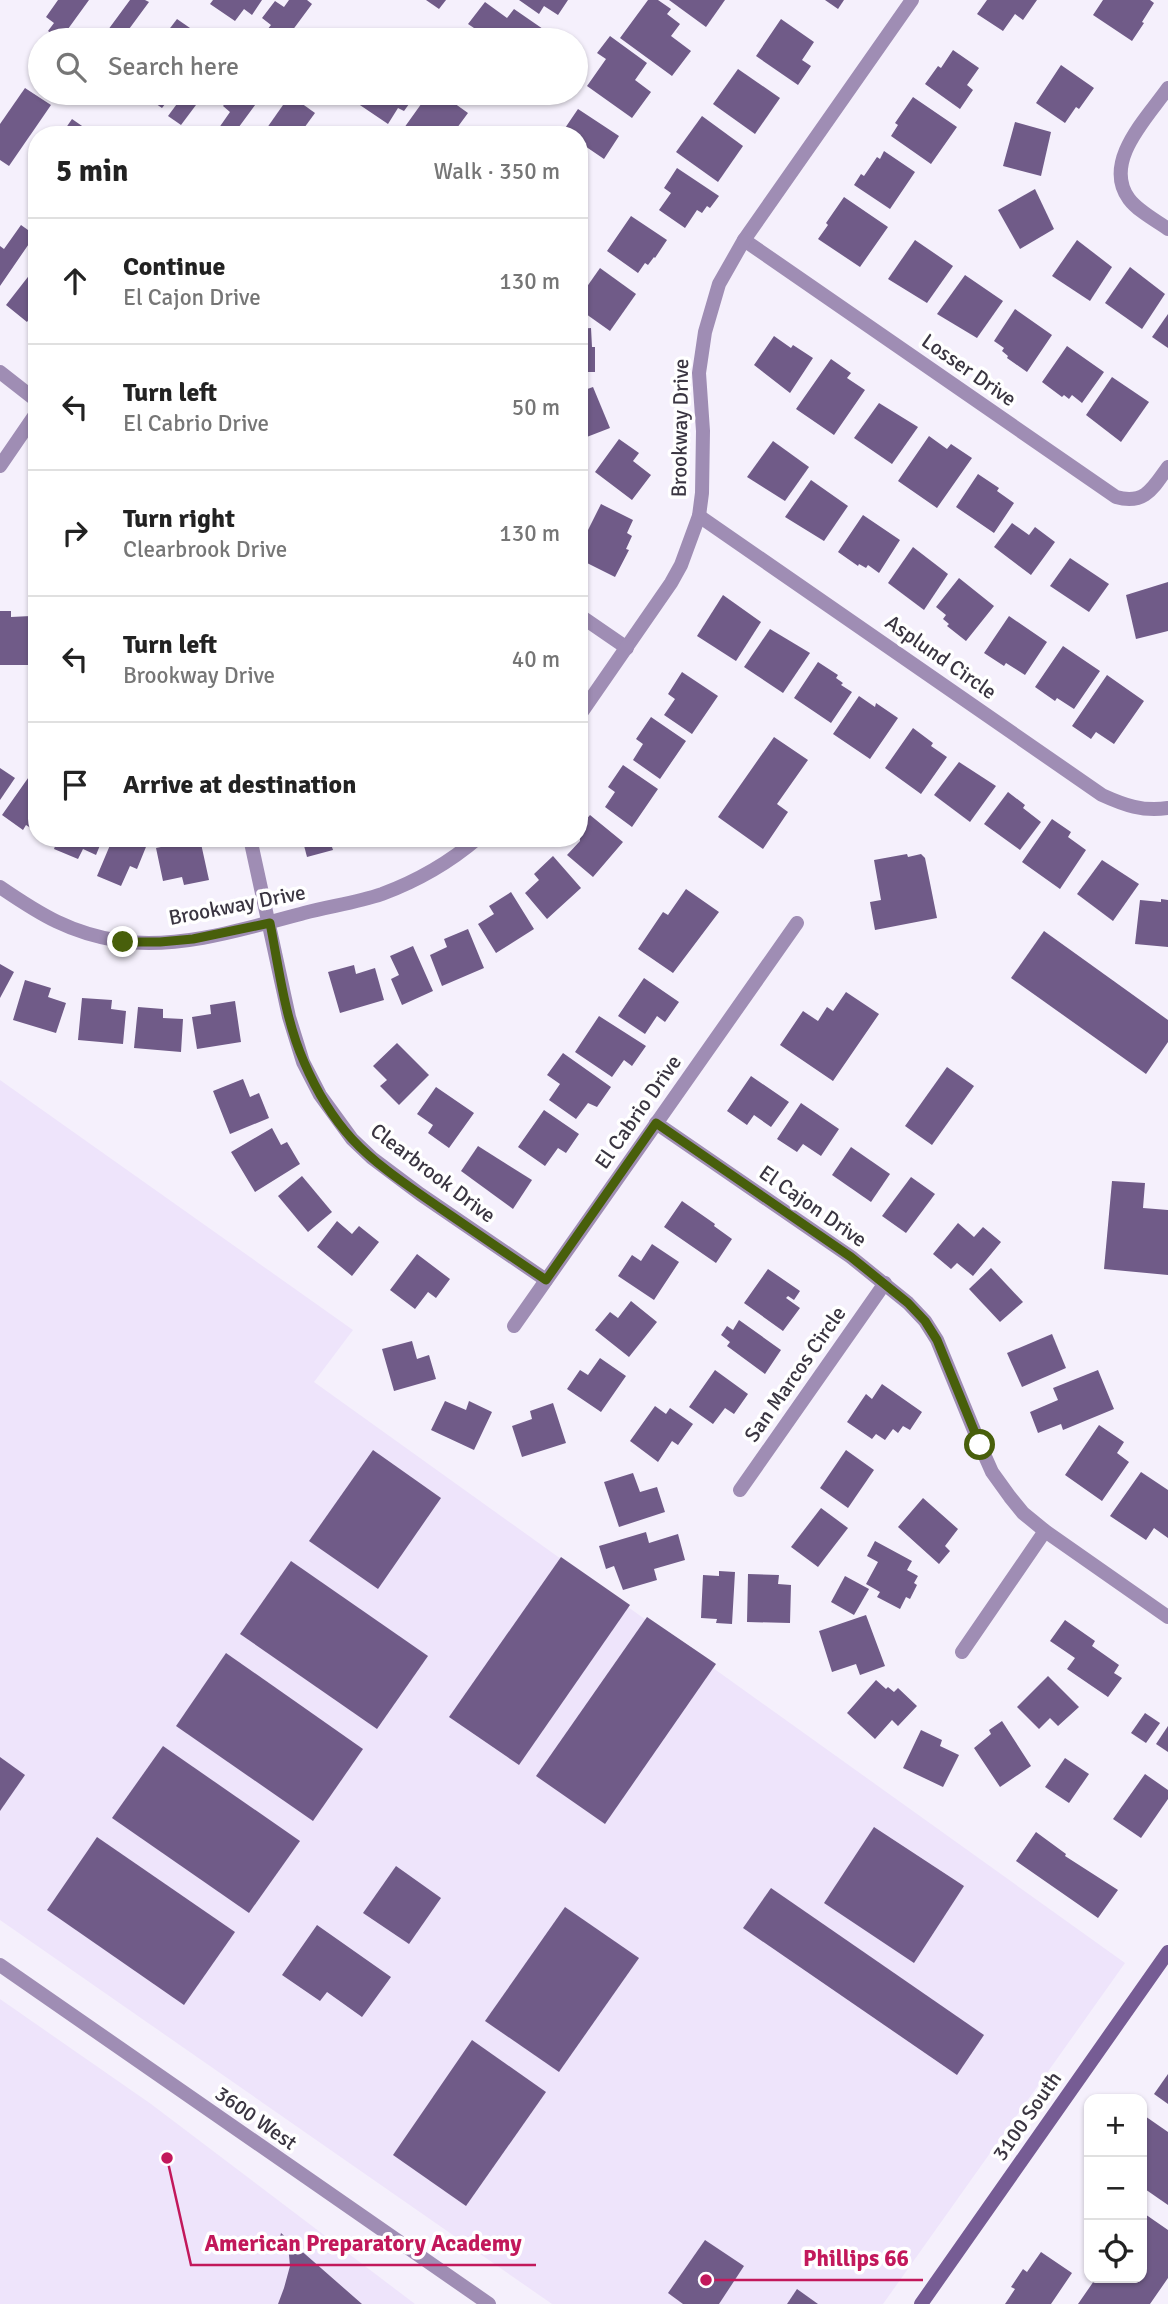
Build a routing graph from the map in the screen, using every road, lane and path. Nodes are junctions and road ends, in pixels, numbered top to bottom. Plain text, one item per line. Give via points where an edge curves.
1 (912, 0) edge
2 (1168, 88) edge
3 (1168, 229) edge
4 (744, 240) junction
5 (0, 372) edge
6 (28, 394) edge
7 (28, 425) edge
8 (0, 466) edge
9 (1168, 467) edge
10 (699, 516) junction
11 (588, 621) edge
12 (627, 648) junction
13 (588, 703) edge
14 (1168, 808) edge
15 (252, 847) edge
16 (468, 847) edge
17 (0, 887) edge
18 (270, 923) junction
19 (797, 923) dead end
20 (656, 1123) junction
21 (546, 1280) junction
22 (885, 1283) junction
23 (514, 1326) dead end
24 (740, 1490) dead end
25 (1045, 1531) junction
26 (1168, 1617) edge
27 (962, 1652) dead end
28 (1168, 1952) edge
29 (0, 1965) edge
30 (489, 2304) edge
31 (921, 2304) edge

1 - 4 street, Brookway Drive
2 - 3 street via 1125,150 1120,179 1128,198
4 - 9 street, Losser Drive via 1116,497 1143,496
4 - 10 street, Brookway Drive via 719,284 705,332 699,373 703,431
5 - 6 street
7 - 8 street
10 - 12 street, Brookway Drive via 681,565
10 - 14 street, Asplund Circle via 1102,795 1130,807
11 - 12 street
12 - 13 street, Brookway Drive
15 - 18 street, Clearbrook Drive
16 - 18 street, Brookway Drive via 434,870 382,894
17 - 18 street, Brookway Drive via 63,926 123,942 193,939
18 - 21 street, Clearbrook Drive via 303,1062 352,1139 392,1174
19 - 20 street, El Cabrio Drive
20 - 21 street, El Cabrio Drive
20 - 22 street, El Cajon Drive
21 - 23 street, El Cabrio Drive
22 - 24 street, San Marcos Circle
22 - 25 street, El Cajon Drive via 937,1340 992,1472 1023,1513
25 - 26 street, El Cajon Drive
25 - 27 street
28 - 31 main road, 3100 South
29 - 30 street, 3600 West

